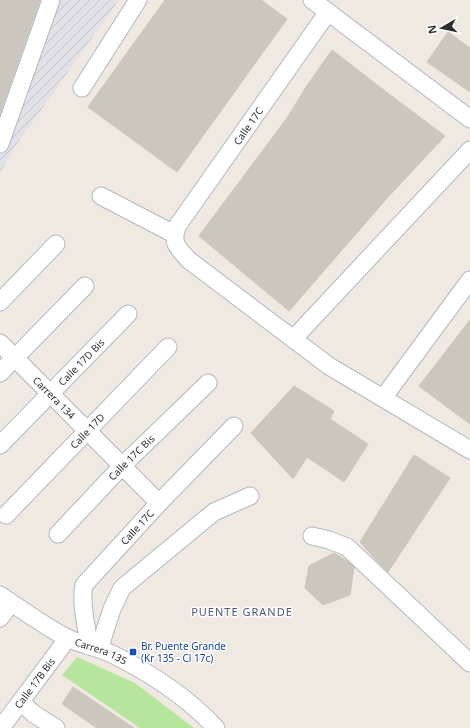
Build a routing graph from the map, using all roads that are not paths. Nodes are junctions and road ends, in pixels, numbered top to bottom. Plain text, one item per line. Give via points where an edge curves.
1 (51, 0) edge
2 (138, 0) edge
3 (312, 0) edge
4 (328, 12) junction
5 (82, 88) dead end
6 (470, 119) edge
7 (0, 144) edge
8 (470, 150) edge
9 (100, 196) dead end
10 (175, 238) junction
11 (56, 244) dead end
12 (470, 280) edge
13 (85, 286) dead end
14 (0, 302) edge
15 (128, 314) dead end
16 (294, 338) junction
17 (0, 343) edge
18 (168, 347) dead end
19 (14, 357) junction
20 (0, 373) edge
21 (208, 383) dead end
22 (51, 394) junction
23 (383, 398) junction
24 (234, 426) dead end
25 (86, 431) junction
26 (0, 445) edge
27 (470, 450) edge
28 (122, 466) junction
29 (250, 496) dead end
30 (159, 503) junction
31 (6, 515) dead end
32 (58, 534) dead end
33 (312, 536) dead end
34 (6, 599) edge
35 (0, 618) edge
36 (68, 638) junction
37 (94, 647) junction
38 (470, 663) edge
39 (21, 702) junction
40 (1, 728) edge
41 (56, 728) edge
42 (216, 728) edge

1 - 7 street
2 - 5 street
3 - 4 street
4 - 6 street
4 - 10 street, Calle 17C via 183,219
8 - 16 street
9 - 10 street
10 - 16 street via 181,252 190,261
11 - 14 street
12 - 23 street
13 - 19 street
15 - 22 street, Calle 17D Bis
16 - 23 street via 329,366
17 - 19 street, Carrera 134
18 - 25 street, Calle 17D
19 - 20 street
19 - 22 street, Carrera 134
21 - 28 street, Calle 17C Bis
22 - 25 street, Carrera 134
22 - 26 street, Calle 17D Bis
23 - 27 street
24 - 30 street, Calle 17C
25 - 28 street, Carrera 134
25 - 31 street, Calle 17D
28 - 30 street, Carrera 134
28 - 32 street, Calle 17C Bis
29 - 37 street via 214,512 122,588
30 - 37 street, Calle 17C via 84,585 83,599
33 - 38 street via 347,547
34 - 35 street
34 - 36 street, Carrera 135 via 37,621
36 - 37 street, Carrera 135
36 - 39 street, Calle 17B Bis
37 - 42 street, Carrera 135 via 175,691
39 - 40 street, Calle 17B Bis
39 - 41 street

